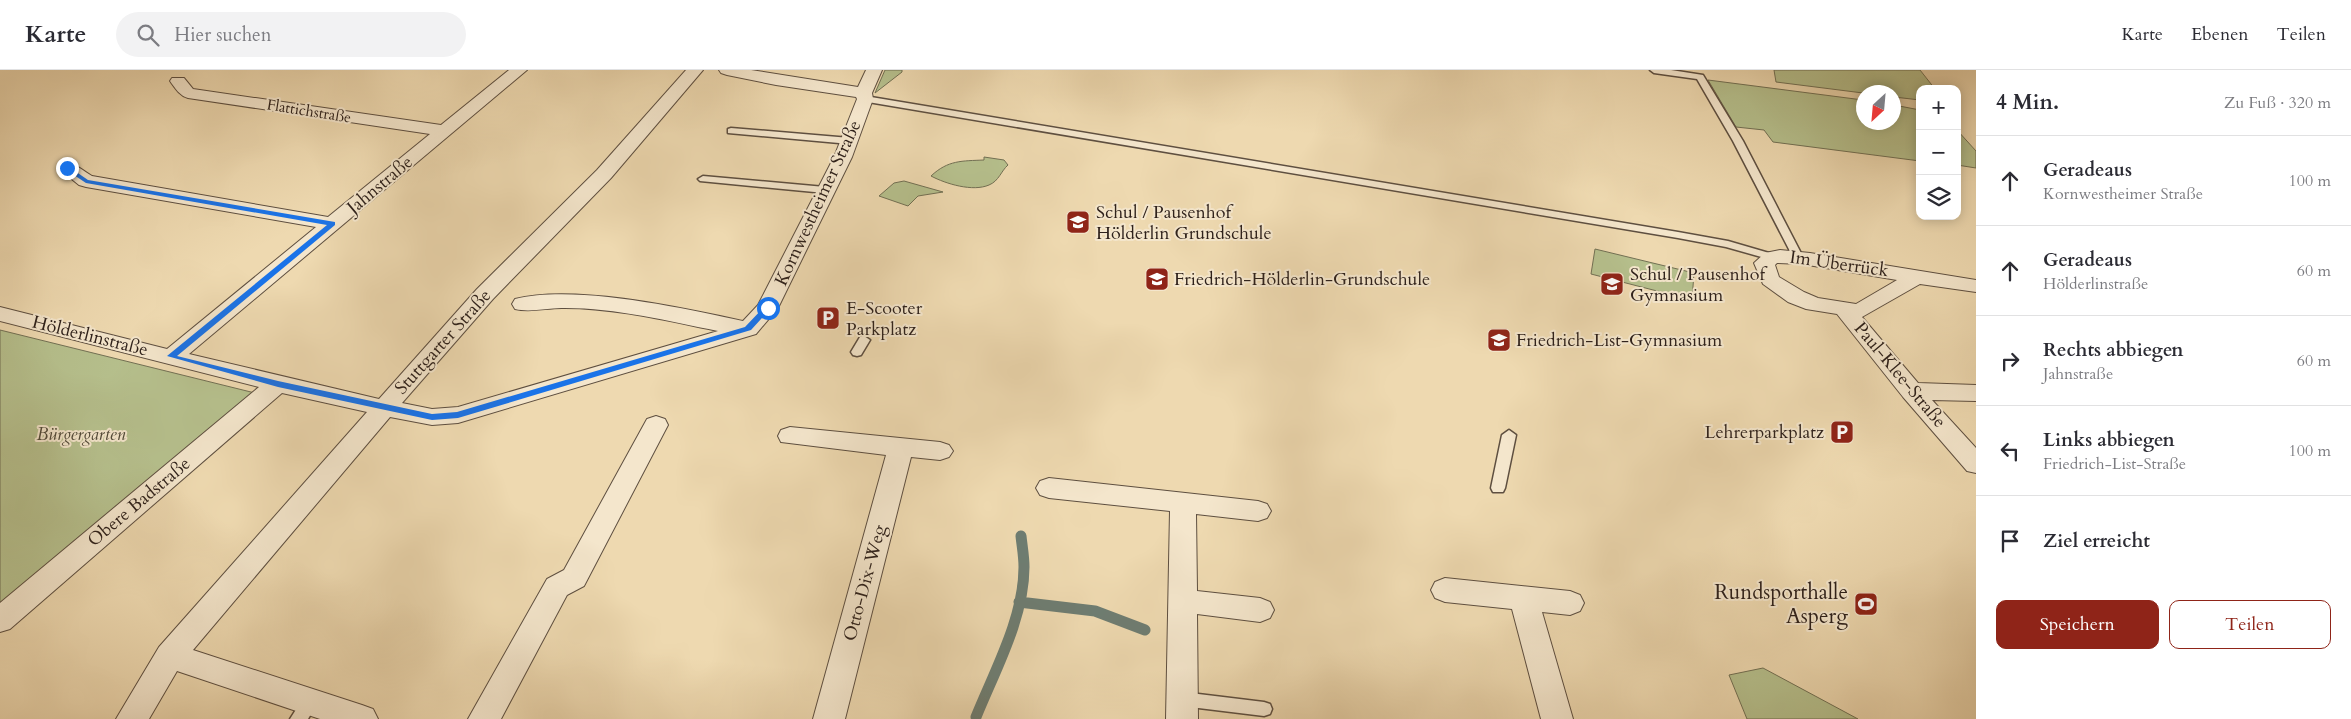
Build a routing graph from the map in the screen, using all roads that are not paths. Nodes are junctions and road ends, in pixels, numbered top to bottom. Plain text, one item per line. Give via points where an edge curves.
1 (520, 70) edge
2 (695, 70) edge
3 (727, 70) edge
4 (874, 70) edge
5 (1654, 70) edge
6 (178, 81) dead end
7 (865, 96) junction
8 (444, 131) junction
9 (731, 131) dead end
10 (850, 141) junction
11 (67, 168) dead end
12 (703, 179) dead end
13 (825, 190) junction
14 (332, 224) junction
15 (1772, 257) junction
16 (1798, 257) junction
17 (1915, 278) junction
18 (1976, 286) edge
19 (522, 304) dead end
20 (1844, 309) junction
21 (0, 314) edge
22 (748, 329) junction
23 (864, 340) dead end
24 (857, 352) dead end
25 (171, 356) junction
26 (278, 384) junction
27 (1911, 391) junction
28 (1976, 393) edge
29 (384, 408) junction
30 (656, 425) dead end
31 (1509, 435) dead end
32 (790, 436) dead end
33 (901, 447) junction
34 (940, 452) dead end
35 (1976, 464) edge
36 (1049, 488) dead end
37 (1498, 488) dead end
38 (1183, 502) junction
39 (1258, 510) dead end
40 (1445, 590) dead end
41 (1524, 598) junction
42 (1183, 601) junction
43 (1570, 603) dead end
44 (1260, 610) dead end
45 (0, 620) edge
46 (170, 656) junction
47 (1182, 709) edge
48 (1264, 709) dead end
49 (304, 710) edge
50 (132, 719) edge
51 (362, 719) edge
52 (484, 719) edge
53 (829, 719) edge
54 (1557, 719) edge

1 - 8 street, Jahnstraße
2 - 29 street, Stuttgarter Straße via 604,174 485,294
3 - 7 street
4 - 7 street, Kornwestheimer Straße
5 - 16 lane via 1700,77 1738,141
6 - 8 street, Flattichstraße via 188,93
7 - 10 street, Kornwestheimer Straße
7 - 15 lane via 1670,233 1728,244
8 - 14 street, Jahnstraße
9 - 10 lane
10 - 13 street, Kornwestheimer Straße
11 - 14 street via 86,181
12 - 13 lane
13 - 22 street, Kornwestheimer Straße via 768,308
14 - 25 street, Jahnstraße
15 - 16 street, Im Überrück
15 - 20 street, Im Überrück via 1764,263 1766,271 1770,280 1780,288 1814,304
16 - 17 street, Im Überrück via 1896,272
17 - 18 street, Im Überrück
17 - 20 street, Im Überrück via 1859,311
19 - 22 street via 564,301 629,307
20 - 27 street, Paul-Klee-Straße
21 - 25 street, Hölderlinstraße
22 - 29 street, Kornwestheimer Straße via 458,415 432,417
23 - 24 lane
25 - 26 street, Hölderlinstraße
26 - 29 street, Hölderlinstraße
26 - 45 street, Obere Badstraße
27 - 28 street
27 - 35 street, Paul-Klee-Straße
29 - 46 street, Stuttgarter Straße
30 - 52 street via 574,578 557,587
31 - 37 lane
32 - 33 street
33 - 34 street
33 - 53 street, Otto-Dix-Weg
36 - 38 street
38 - 39 street
38 - 42 street
40 - 41 street
41 - 43 street
41 - 54 street
42 - 44 street
42 - 47 street
46 - 49 street
46 - 50 street, Stuttgarter Straße
47 - 48 lane
49 - 51 street

